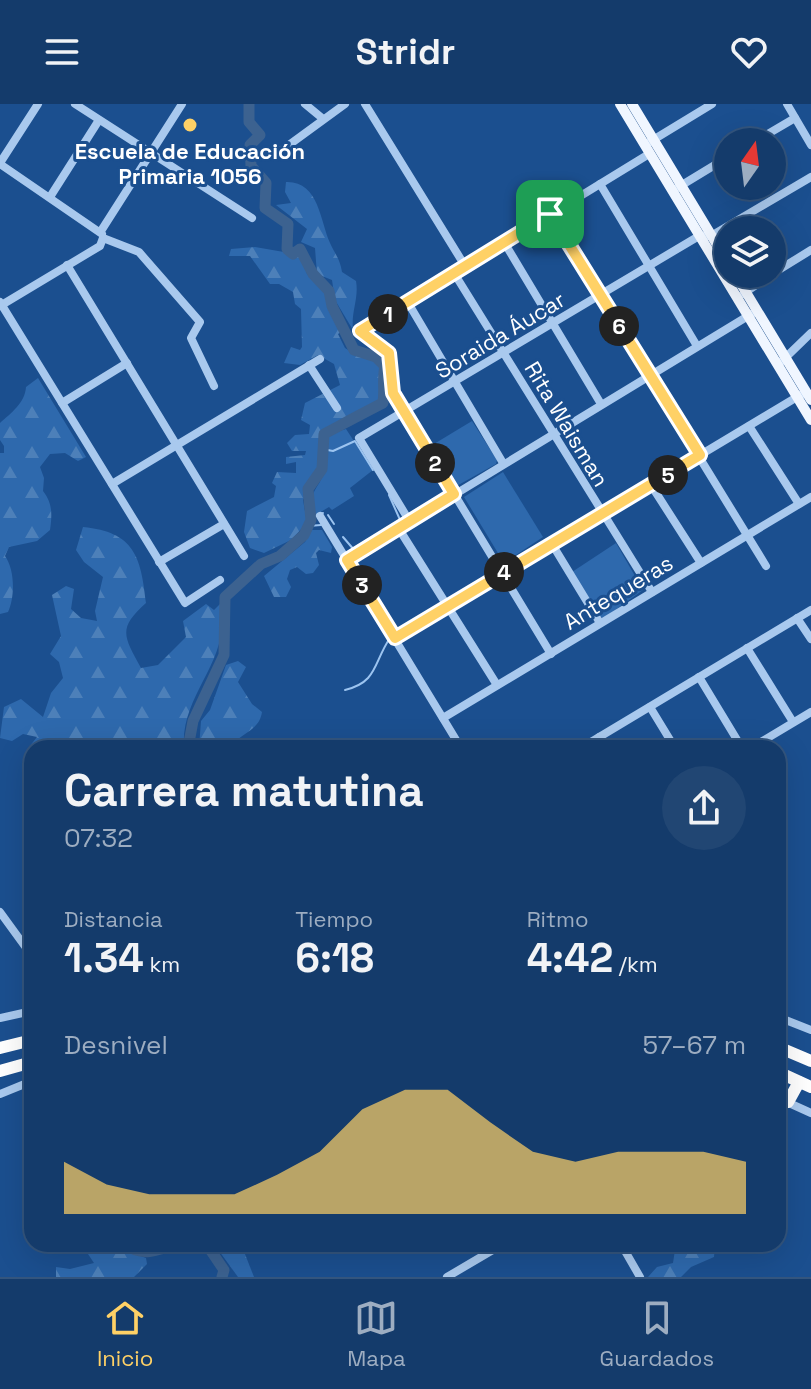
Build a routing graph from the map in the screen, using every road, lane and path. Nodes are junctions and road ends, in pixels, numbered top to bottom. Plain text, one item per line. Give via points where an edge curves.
1 (38, 104) edge
2 (75, 104) edge
3 (182, 104) edge
4 (305, 104) edge
5 (345, 104) edge
6 (365, 104) edge
7 (620, 104) edge
8 (632, 104) edge
9 (712, 104) edge
10 (787, 104) edge
11 (322, 118) junction
12 (795, 118) junction
13 (99, 120) junction
14 (778, 128) edge
15 (811, 145) edge
16 (649, 146) junction
17 (151, 151) junction
18 (269, 153) dead end
19 (0, 163) edge
20 (714, 166) edge
21 (811, 177) edge
22 (600, 184) junction
23 (677, 188) junction
24 (50, 197) junction
25 (550, 214) junction
26 (252, 218) dead end
27 (102, 234) junction
28 (705, 236) junction
29 (504, 242) junction
30 (714, 247) edge
31 (811, 250) edge
32 (67, 265) junction
33 (786, 265) edge
34 (465, 266) junction
35 (649, 267) junction
36 (454, 273) junction
37 (740, 288) edge
38 (752, 288) edge
39 (742, 295) junction
40 (601, 296) junction
41 (407, 301) junction
42 (1, 304) edge
43 (753, 313) junction
44 (553, 326) junction
45 (811, 333) edge
46 (697, 346) junction
47 (504, 354) junction
48 (320, 359) dead end
49 (782, 361) junction
50 (127, 363) junction
51 (309, 365) junction
52 (650, 375) junction
53 (455, 383) junction
54 (214, 386) dead end
55 (805, 396) edge
56 (62, 403) junction
57 (601, 404) junction
58 (337, 408) dead end
59 (405, 413) junction
60 (811, 420) edge
61 (749, 426) junction
62 (552, 435) junction
63 (176, 444) junction
64 (700, 455) junction
65 (503, 463) junction
66 (112, 484) junction
67 (651, 485) junction
68 (454, 494) junction
69 (811, 497) edge
70 (799, 504) junction
71 (601, 515) junction
72 (320, 516) dead end
73 (410, 522) junction
74 (224, 524) junction
75 (399, 529) junction
76 (747, 535) junction
77 (552, 544) junction
78 (244, 556) dead end
79 (347, 560) junction
80 (159, 562) junction
81 (701, 563) junction
82 (766, 566) dead end
83 (502, 573) junction
84 (220, 580) dead end
85 (652, 592) junction
86 (448, 607) junction
87 (811, 610) edge
88 (797, 618) junction
89 (600, 623) junction
90 (395, 638) junction
91 (811, 639) edge
92 (747, 648) junction
93 (551, 654) junction
94 (699, 677) junction
95 (497, 685) junction
96 (650, 707) junction
97 (811, 712) edge
98 (443, 718) junction
99 (793, 722) junction
100 (599, 737) junction
101 (456, 740) edge
102 (594, 740) edge
103 (601, 740) edge
104 (670, 740) edge
105 (737, 740) edge
106 (764, 740) edge
107 (0, 912) edge
108 (24, 945) edge
109 (24, 1013) edge
110 (0, 1018) edge
111 (786, 1020) edge
112 (811, 1030) edge
113 (24, 1042) edge
114 (0, 1048) edge
115 (786, 1050) edge
116 (811, 1061) edge
117 (24, 1064) edge
118 (0, 1071) edge
119 (786, 1076) edge
120 (24, 1084) edge
121 (805, 1085) edge
122 (0, 1094) edge
123 (786, 1098) edge
124 (786, 1101) edge
125 (811, 1113) edge
126 (489, 1252) edge
127 (626, 1252) edge
128 (447, 1277) edge
129 (640, 1277) edge

1 - 19 street
2 - 13 street
3 - 17 street
4 - 11 street
5 - 11 street
6 - 34 street
7 - 16 main road
8 - 16 main road
9 - 16 street
10 - 12 street
11 - 18 street via 282,150
12 - 14 street
12 - 15 street
13 - 17 street
13 - 24 street
16 - 22 street
16 - 23 main road
17 - 26 street
17 - 27 street
19 - 24 street
20 - 23 street
21 - 28 street, Soraida Áucar
22 - 25 street
22 - 35 street
23 - 28 main road
24 - 27 street
25 - 29 street
25 - 40 street
27 - 32 street via 100,246
27 - 54 street via 139,252 200,322 191,338
28 - 30 main road
28 - 35 street, Soraida Áucar
28 - 39 main road
29 - 34 street
29 - 44 street
31 - 33 street
32 - 42 street
32 - 50 street
34 - 36 street
35 - 40 street, Soraida Áucar
35 - 46 street
36 - 41 street
36 - 47 street, Rita Waisman
37 - 39 main road
38 - 39 street
39 - 43 main road
40 - 44 street, Soraida Áucar
40 - 52 street
41 - 53 street
41 - 59 street via 360,331 389,353 393,393
42 - 56 street
43 - 46 street
43 - 49 main road
44 - 47 street, Soraida Áucar
44 - 57 street
45 - 49 street
46 - 52 street
47 - 53 street, Soraida Áucar
47 - 62 street, Rita Waisman
48 - 51 street
49 - 55 main road
50 - 56 street
50 - 63 street
51 - 58 street
51 - 63 street
52 - 57 street
52 - 64 street
53 - 59 street, Soraida Áucar
53 - 65 street
55 - 60 main road
55 - 61 street
56 - 66 street
57 - 62 street
59 - 68 street
59 - 73 street, Soraida Áucar via 359,438
61 - 64 street
61 - 70 street
62 - 65 street
62 - 71 street, Rita Waisman
63 - 66 street
63 - 74 street
64 - 67 street
64 - 76 street
65 - 68 street
66 - 80 street
67 - 71 street
67 - 81 street
68 - 73 street
68 - 83 street
69 - 70 street, Antequeras
70 - 76 street, Antequeras
71 - 77 street
71 - 85 street, Rita Waisman
72 - 79 street
73 - 75 street
74 - 78 street
74 - 80 street
75 - 79 street
75 - 86 street
76 - 81 street, Antequeras
76 - 82 street
77 - 83 street
77 - 89 street
79 - 90 street
80 - 84 street via 185,603
81 - 85 street, Antequeras
83 - 86 street
83 - 93 street
85 - 89 street, Antequeras
86 - 90 street
86 - 95 street
87 - 88 street
88 - 91 street
88 - 92 street
89 - 93 street, Antequeras
90 - 98 street
92 - 94 street
92 - 99 street
93 - 95 street, Antequeras
94 - 96 street
94 - 105 street
95 - 98 street, Antequeras
96 - 100 street
96 - 104 street
97 - 99 street
98 - 101 street
99 - 106 street
100 - 102 street
100 - 103 street
107 - 108 street
109 - 110 street
111 - 112 street
113 - 114 highway
115 - 116 highway
117 - 118 highway
119 - 121 highway
120 - 122 street
121 - 123 highway
124 - 125 street
126 - 128 street
127 - 129 street

